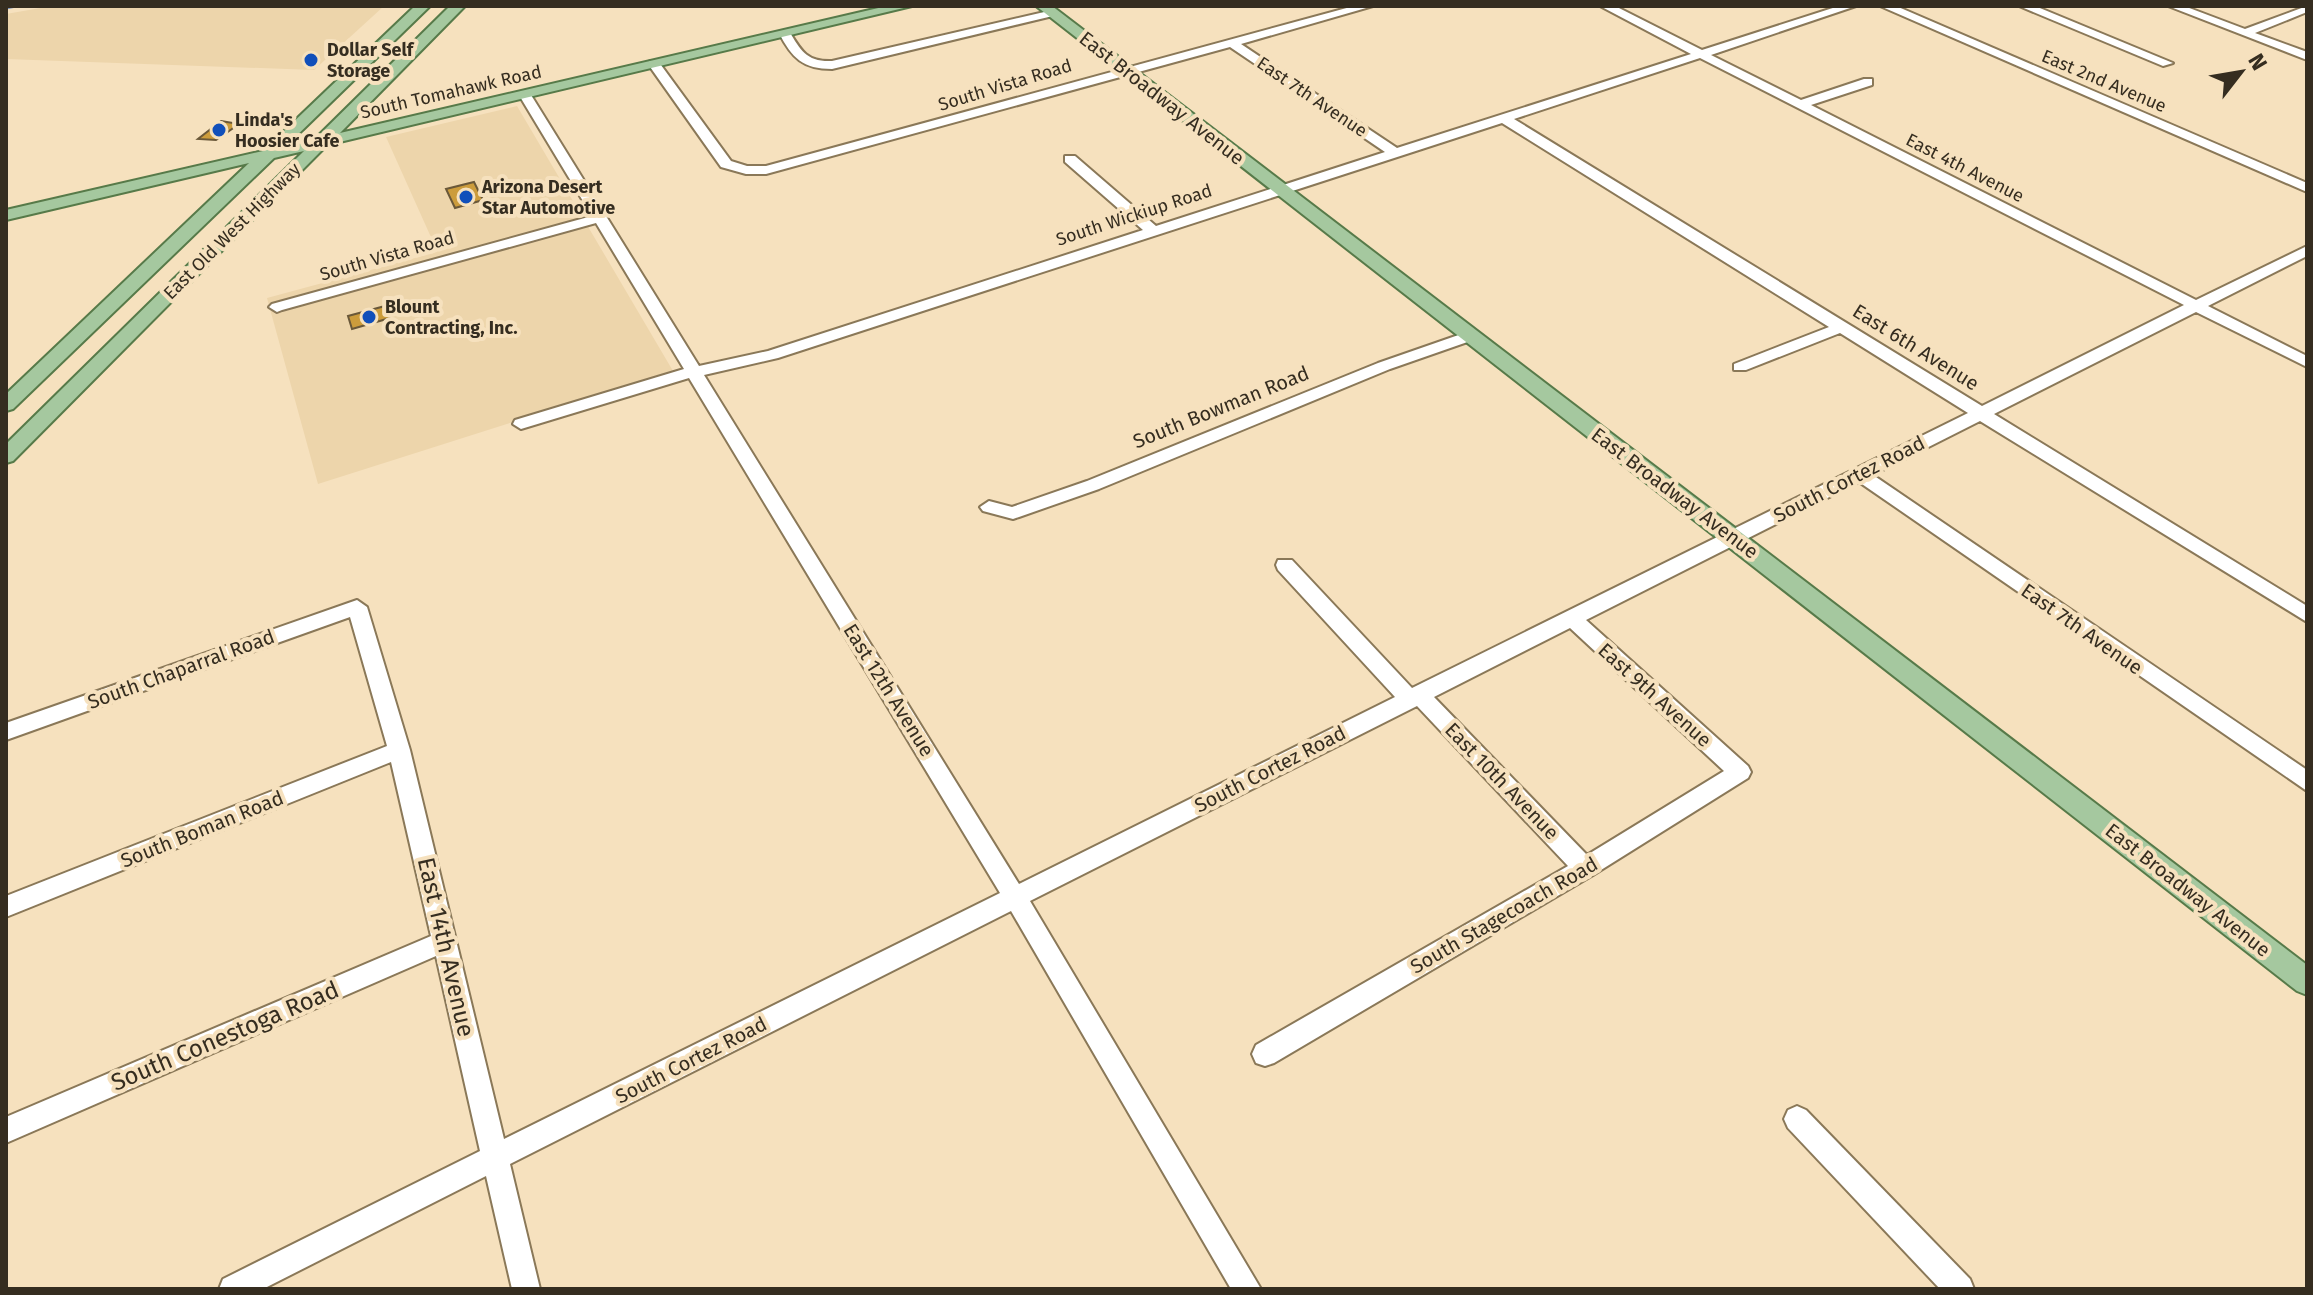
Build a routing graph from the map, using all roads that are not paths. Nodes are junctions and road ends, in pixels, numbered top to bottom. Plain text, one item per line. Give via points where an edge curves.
1 (423, 6) edge
2 (458, 6) edge
3 (905, 6) edge
4 (1367, 6) edge
5 (1606, 6) edge
6 (1850, 6) edge
7 (1886, 6) edge
8 (2025, 6) edge
9 (2174, 6) edge
10 (2307, 8) edge
11 (1048, 10) edge
12 (785, 33) junction
13 (2244, 33) junction
14 (1231, 43) junction
15 (1700, 54) junction
16 (2307, 56) edge
17 (2167, 63) dead end
18 (654, 64) junction
19 (1127, 71) junction
20 (1868, 82) dead end
21 (525, 95) junction
22 (1800, 105) junction
23 (1502, 117) junction
24 (319, 144) junction
25 (1393, 152) junction
26 (266, 156) junction
27 (1070, 159) dead end
28 (1279, 188) junction
29 (2307, 188) edge
30 (6, 215) edge
31 (599, 218) junction
32 (1152, 230) junction
33 (2307, 250) edge
34 (2196, 306) junction
35 (277, 307) dead end
36 (1842, 327) junction
37 (1470, 336) junction
38 (2307, 362) edge
39 (1740, 367) dead end
40 (693, 372) junction
41 (6, 405) edge
42 (1981, 413) junction
43 (521, 424) dead end
44 (6, 456) edge
45 (1859, 474) junction
46 (989, 507) dead end
47 (1733, 537) junction
48 (1285, 565) dead end
49 (357, 607) joint
50 (2307, 615) edge
51 (1571, 618) junction
52 (1414, 696) junction
53 (6, 732) edge
54 (399, 750) junction
55 (1740, 772) joint
56 (2307, 782) edge
57 (1585, 868) junction
58 (1015, 897) junction
59 (6, 907) edge
60 (445, 941) junction
61 (2307, 982) edge
62 (1265, 1054) dead end
63 (1797, 1119) dead end
64 (6, 1130) edge
65 (495, 1158) junction
66 (233, 1289) edge
67 (526, 1289) edge
68 (1247, 1289) edge
69 (1960, 1289) edge

1 - 26 main road, East Old West Highway
2 - 24 main road, East Old West Highway
3 - 12 main road, South Tomahawk Road
4 - 14 street, South Vista Road
5 - 15 street, East 4th Avenue
6 - 15 street, South Wickiup Road
7 - 29 street, East 2nd Avenue
8 - 17 street
9 - 13 street
10 - 13 street
11 - 12 street via 847,63 809,65
11 - 19 main road, East Broadway Avenue
12 - 18 main road, South Tomahawk Road
13 - 16 street
14 - 19 street, South Vista Road
14 - 25 street, East 7th Avenue
15 - 22 street, East 4th Avenue
15 - 23 street, South Wickiup Road
18 - 19 street, South Vista Road via 726,164 746,170 766,170 946,125
18 - 21 main road, South Tomahawk Road
19 - 28 main road, East Broadway Avenue
20 - 22 street
21 - 24 main road, South Tomahawk Road
21 - 31 street, East 12th Avenue
22 - 34 street, East 4th Avenue
23 - 25 street, South Wickiup Road
23 - 36 street, East 6th Avenue
24 - 26 main road, South Tomahawk Road
24 - 44 main road, East Old West Highway
25 - 28 street, South Wickiup Road
26 - 30 main road, South Tomahawk Road
26 - 41 main road, East Old West Highway
27 - 32 street
28 - 32 street, South Wickiup Road
28 - 37 main road, East Broadway Avenue
31 - 35 street, South Vista Road
31 - 40 street, East 12th Avenue
32 - 40 street, South Wickiup Road via 772,355
33 - 34 street, South Cortez Road
34 - 38 street, East 4th Avenue
34 - 42 street, South Cortez Road
36 - 39 street
36 - 42 street, East 6th Avenue
37 - 46 street, South Bowman Road via 1093,485 1013,513
37 - 47 main road, East Broadway Avenue
40 - 43 street, South Wickiup Road
40 - 58 street, East 12th Avenue
42 - 45 street, South Cortez Road
42 - 50 street, East 6th Avenue
45 - 47 street, South Cortez Road
45 - 56 street, East 7th Avenue
47 - 51 street, South Cortez Road
47 - 61 main road, East Broadway Avenue
48 - 52 street, East 10th Avenue
49 - 53 street, South Chaparral Road
49 - 54 street, East 14th Avenue
51 - 52 street, South Cortez Road
51 - 55 street, East 9th Avenue
52 - 57 street, East 10th Avenue
52 - 58 street, South Cortez Road
54 - 59 street, South Boman Road
54 - 60 street, East 14th Avenue
55 - 57 street, South Stagecoach Road
57 - 62 street, South Stagecoach Road
58 - 65 street, South Cortez Road
58 - 68 street, East 12th Avenue
60 - 64 street, South Conestoga Road
60 - 65 street, East 14th Avenue
63 - 69 street
65 - 66 street, South Cortez Road
65 - 67 street, East 14th Avenue

